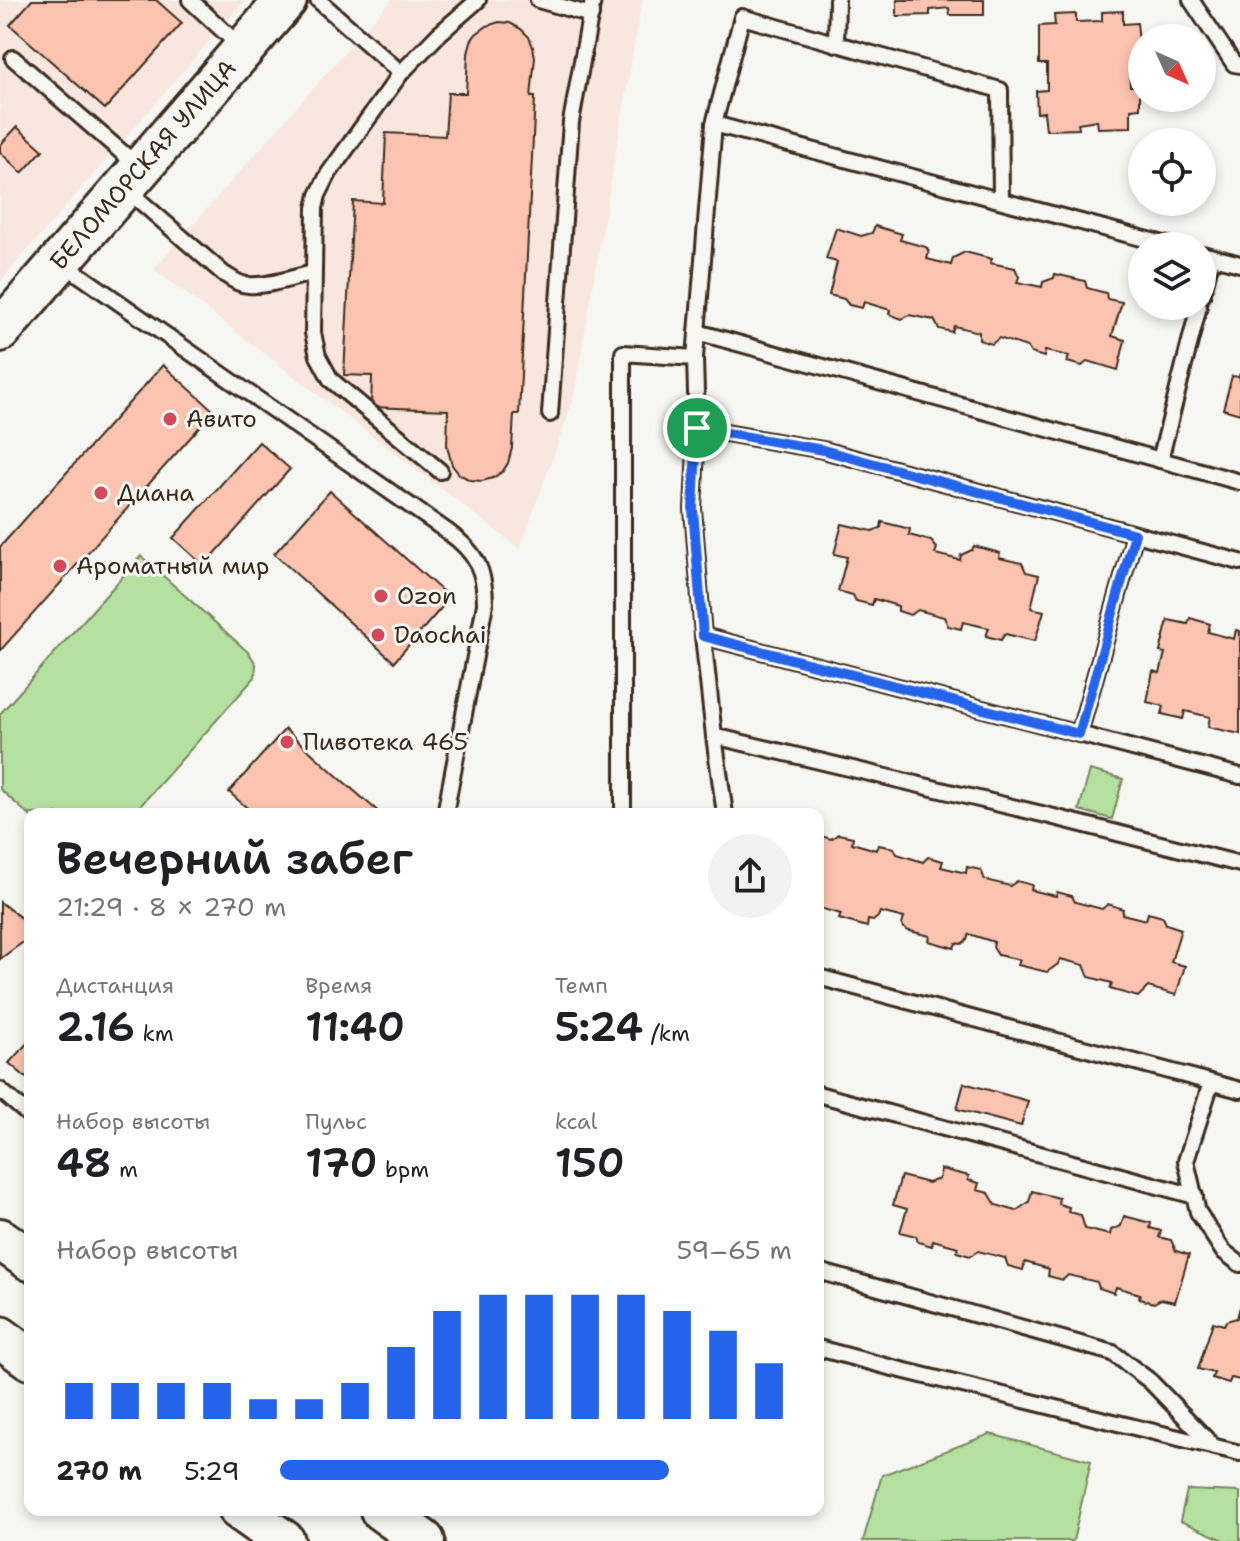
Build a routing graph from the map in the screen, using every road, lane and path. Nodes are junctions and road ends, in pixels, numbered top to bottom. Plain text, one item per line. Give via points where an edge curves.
1 (190, 0) edge
2 (286, 0) edge
3 (318, 0) edge
4 (478, 0) edge
5 (538, 0) edge
6 (837, 0) edge
7 (1191, 0) edge
8 (592, 8) edge
9 (836, 44) junction
10 (244, 49) junction
11 (13, 58) dead end
12 (1240, 65) edge
13 (401, 73) junction
14 (714, 124) junction
15 (132, 178) junction
16 (1001, 200) junction
17 (1128, 234) edge
18 (1216, 258) edge
19 (60, 261) junction
20 (1240, 264) edge
21 (313, 273) junction
22 (1195, 320) edge
23 (0, 331) edge
24 (697, 332) junction
25 (695, 358) junction
26 (550, 414) dead end
27 (697, 428) junction
28 (1160, 460) junction
29 (440, 471) dead end
30 (1240, 482) edge
31 (1135, 534) junction
32 (1240, 562) edge
33 (703, 636) junction
34 (1079, 734) junction
35 (714, 736) junction
36 (1240, 776) edge
37 (446, 808) edge
38 (623, 808) edge
39 (724, 808) edge
40 (1240, 864) edge
41 (824, 979) edge
42 (1211, 1083) junction
43 (0, 1090) edge
44 (1240, 1090) edge
45 (824, 1096) edge
46 (24, 1111) edge
47 (1195, 1196) junction
48 (0, 1239) edge
49 (24, 1256) edge
50 (1240, 1264) edge
51 (824, 1273) edge
52 (0, 1337) edge
53 (824, 1350) edge
54 (24, 1355) edge
55 (1214, 1447) junction
56 (1240, 1453) edge
57 (249, 1516) edge
58 (389, 1516) edge
59 (284, 1541) edge
60 (424, 1541) edge

1 - 10 lane
2 - 10 main road, БЕЛОМОРСКАЯ УЛИЦА
3 - 13 lane
4 - 13 lane
5 - 8 lane
6 - 9 lane
7 - 12 lane via 1234,64
8 - 26 lane via 571,122
9 - 14 lane via 742,17
9 - 16 lane via 1000,90
10 - 15 main road, БЕЛОМОРСКАЯ УЛИЦА
11 - 15 lane
13 - 21 lane via 318,195
14 - 16 lane
14 - 24 lane
15 - 19 main road, БЕЛОМОРСКАЯ УЛИЦА
15 - 21 lane via 224,274 239,283 261,285
16 - 17 lane
18 - 20 lane
19 - 23 main road, БЕЛОМОРСКАЯ УЛИЦА
19 - 37 lane via 463,542 475,556 485,604
21 - 29 lane via 313,333 322,367
22 - 28 lane
24 - 25 lane
24 - 28 lane
25 - 27 lane
25 - 38 lane via 623,353
27 - 31 lane via 823,450
27 - 33 lane via 693,509
28 - 30 lane
31 - 32 lane
31 - 34 lane
33 - 34 lane
33 - 35 lane
34 - 36 lane
35 - 39 lane
35 - 40 lane
41 - 42 lane
42 - 44 lane
42 - 47 lane via 1186,1161
43 - 46 lane
45 - 47 lane
47 - 50 lane via 1198,1212 1223,1251
48 - 49 main road
51 - 55 lane via 1113,1353 1150,1381
52 - 54 main road
53 - 55 lane
55 - 56 lane
57 - 59 main road
58 - 60 main road

